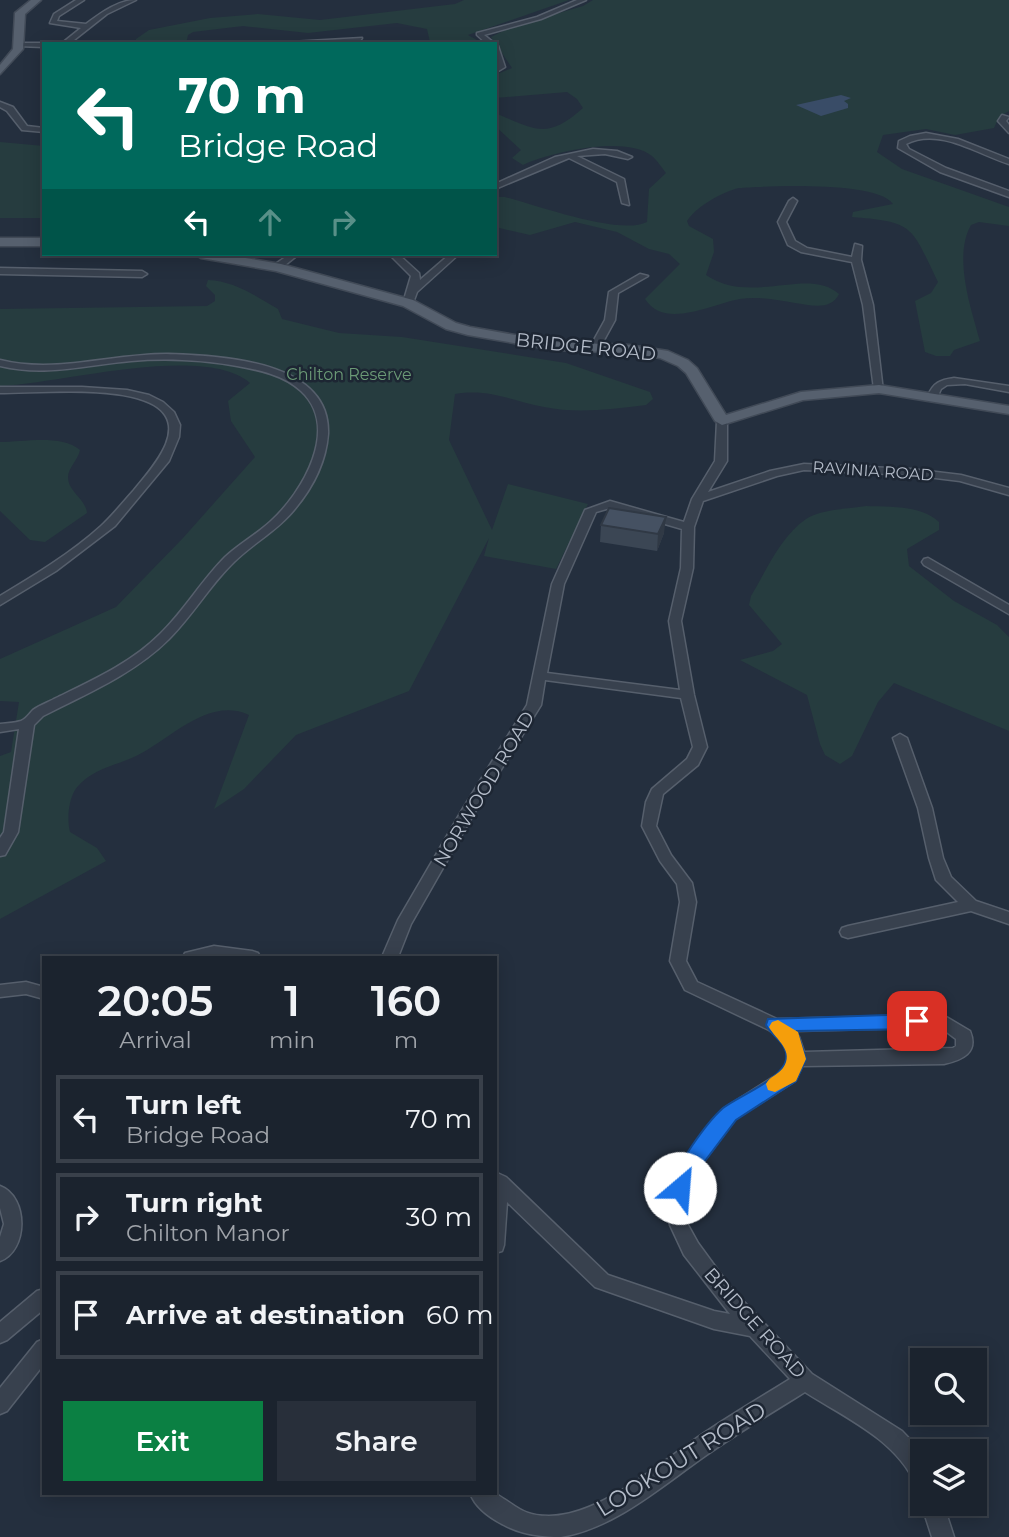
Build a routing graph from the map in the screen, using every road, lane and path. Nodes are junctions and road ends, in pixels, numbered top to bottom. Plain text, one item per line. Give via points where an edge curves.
1 (37, 0) edge
2 (81, 0) edge
3 (133, 0) edge
4 (583, 0) edge
5 (86, 26) junction
6 (360, 39) dead end
7 (66, 42) edge
8 (319, 42) edge
9 (490, 42) edge
10 (19, 45) junction
11 (42, 45) edge
12 (497, 54) edge
13 (6, 60) edge
14 (497, 70) edge
15 (0, 71) edge
16 (0, 104) edge
17 (1008, 117) edge
18 (42, 130) edge
19 (1009, 131) edge
20 (568, 156) junction
21 (628, 157) dead end
22 (1009, 162) edge
23 (497, 186) edge
24 (1009, 194) edge
25 (793, 201) dead end
26 (626, 203) dead end
27 (42, 242) edge
28 (0, 243) edge
29 (858, 246) dead end
30 (213, 256) edge
31 (292, 256) edge
32 (395, 256) edge
33 (453, 256) edge
34 (856, 260) junction
35 (277, 267) junction
36 (0, 271) edge
37 (142, 274) dead end
38 (643, 276) dead end
39 (411, 297) junction
40 (594, 349) junction
41 (0, 363) edge
42 (14, 367) junction
43 (0, 369) edge
44 (878, 389) junction
45 (1009, 389) edge
46 (0, 390) edge
47 (933, 396) junction
48 (1009, 410) edge
49 (722, 421) junction
50 (1009, 492) edge
51 (698, 499) junction
52 (688, 527) junction
53 (928, 562) dead end
54 (0, 601) edge
55 (1009, 610) edge
56 (542, 676) junction
57 (687, 695) junction
58 (27, 724) junction
59 (0, 728) edge
60 (900, 738) dead end
61 (0, 851) edge
62 (971, 905) junction
63 (1009, 918) edge
64 (848, 932) dead end
65 (193, 956) edge
66 (247, 956) edge
67 (390, 956) edge
68 (0, 991) edge
69 (42, 992) edge
70 (775, 1025) junction
71 (797, 1059) junction
72 (498, 1180) edge
73 (0, 1194) edge
74 (497, 1202) edge
75 (0, 1253) edge
76 (42, 1299) edge
77 (756, 1328) junction
78 (0, 1334) edge
79 (42, 1351) edge
80 (805, 1381) junction
81 (0, 1404) edge
82 (910, 1454) edge
83 (482, 1495) edge
84 (936, 1516) edge
85 (943, 1537) edge

1 - 10 main road via 20,13
2 - 5 street via 56,15 53,23
3 - 5 street
4 - 9 street via 479,34
5 - 7 street
6 - 8 street
10 - 11 street
10 - 13 main road
12 - 14 street via 501,67
13 - 15 main road
16 - 18 street via 25,128
17 - 19 street via 1003,121
20 - 21 street via 616,152
20 - 23 street
20 - 26 street via 621,181
22 - 24 street via 935,136 913,137 902,143 906,152 943,170
25 - 34 street via 782,222 791,243
27 - 28 main road
29 - 34 street
30 - 35 main road, BRIDGE ROAD
31 - 35 street
32 - 39 street via 416,275
33 - 39 street
34 - 44 street via 868,305
35 - 39 main road, BRIDGE ROAD
36 - 37 street
38 - 40 street via 614,292 610,320
39 - 40 main road, BRIDGE ROAD via 451,326 468,331
40 - 49 main road, BRIDGE ROAD via 655,352 683,362
41 - 42 street
42 - 43 street
42 - 58 street via 66,367 157,357 214,361 282,374 307,390 321,408 325,434 302,489 277,522 229,559 155,646 38,713
44 - 47 main road
44 - 49 main road via 801,396
45 - 47 street via 950,380 934,388
46 - 54 street via 142,396 172,416 175,429 161,465 113,522
47 - 48 main road
49 - 51 street, BRIDGE ROAD via 722,461
50 - 51 street, RAVINIA ROAD via 961,478 804,467
51 - 52 street, BRIDGE ROAD
52 - 56 street, NORWOOD ROAD via 610,505 591,510 558,584
52 - 57 street, BRIDGE ROAD via 687,568 675,621
53 - 55 street
56 - 57 street
56 - 67 street, NORWOOD ROAD via 534,705 403,924
57 - 70 street, BRIDGE ROAD via 700,747 693,762 657,792 649,826 684,883 688,902 678,961 691,986
58 - 59 street
58 - 61 street via 11,832
60 - 62 street via 944,880
62 - 63 street
62 - 64 street
65 - 66 street via 228,952
68 - 69 street via 26,988
70 - 71 street, BRIDGE ROAD via 791,1037
70 - 71 street via 943,1021 964,1036 964,1048 944,1057
71 - 77 street, BRIDGE ROAD via 789,1076 729,1114 684,1174 677,1203 679,1225 691,1249
72 - 74 street
72 - 77 street via 602,1281 714,1320
73 - 75 street via 15,1222 13,1235
76 - 78 street
77 - 80 street, BRIDGE ROAD
79 - 81 street
80 - 82 street, BRIDGE ROAD via 895,1438
80 - 83 street, LOOKOUT ROAD via 587,1518 544,1526 514,1520
84 - 85 street

